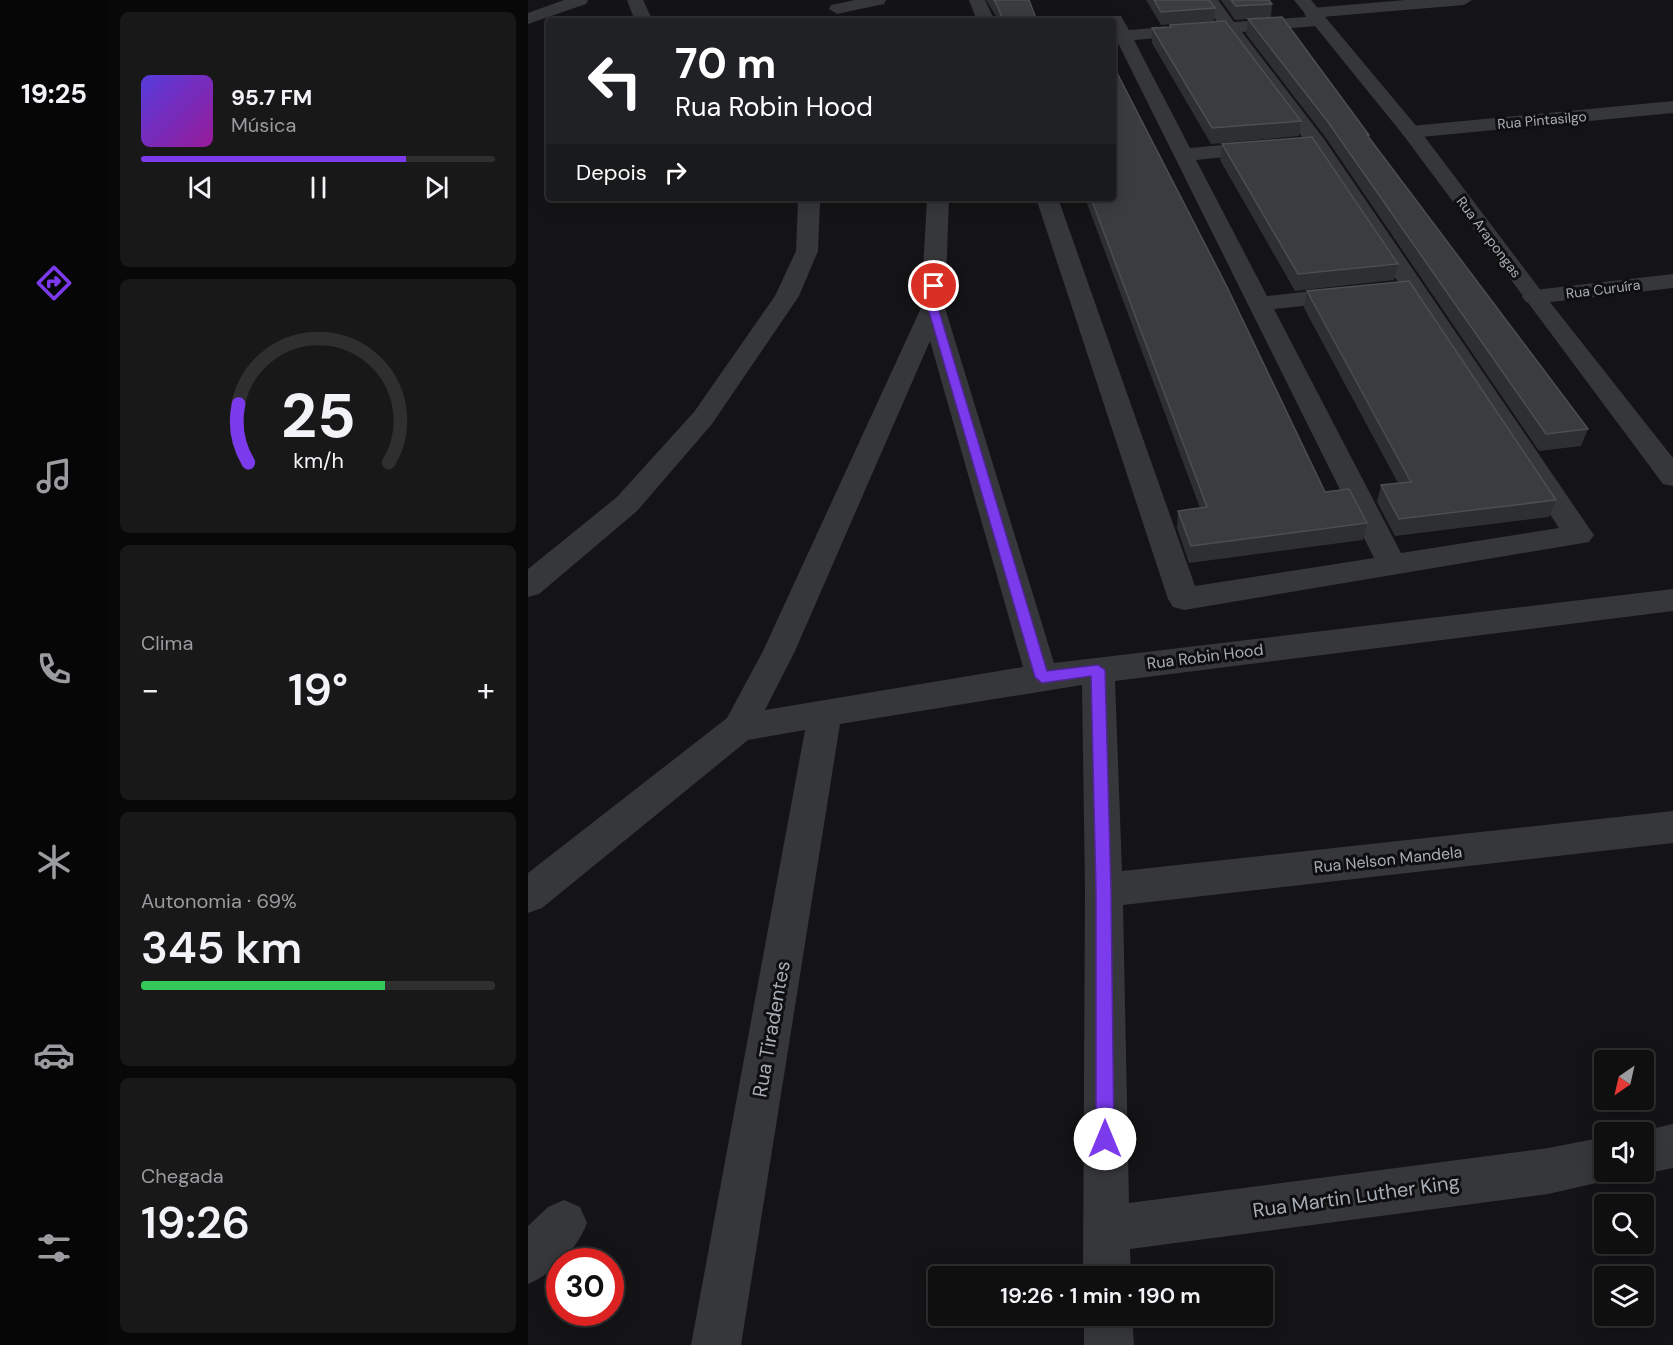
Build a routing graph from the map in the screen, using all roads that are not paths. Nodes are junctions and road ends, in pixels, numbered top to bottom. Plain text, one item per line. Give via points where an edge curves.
1 (580, 0) edge
2 (635, 0) edge
3 (878, 0) edge
4 (978, 0) edge
5 (1464, 0) edge
6 (1260, 8) edge
7 (1304, 9) edge
8 (836, 10) edge
9 (1218, 13) edge
10 (643, 18) edge
11 (985, 18) edge
12 (528, 19) edge
13 (1116, 28) edge
14 (1116, 32) edge
15 (1673, 107) edge
16 (1411, 132) junction
17 (1298, 144) junction
18 (1183, 155) junction
19 (808, 201) edge
20 (938, 201) edge
21 (1048, 201) edge
22 (1673, 281) edge
23 (1366, 292) edge
24 (1534, 297) junction
25 (1258, 304) junction
26 (933, 308) junction
27 (1673, 477) edge
28 (1392, 564) junction
29 (528, 586) edge
30 (1673, 600) edge
31 (1098, 670) junction
32 (1042, 677) junction
33 (825, 714) junction
34 (739, 728) junction
35 (1673, 827) edge
36 (1104, 890) junction
37 (528, 896) edge
38 (1673, 1146) edge
39 (1654, 1150) edge
40 (1594, 1161) edge
41 (564, 1223) dead end
42 (1106, 1229) junction
43 (528, 1260) edge
44 (1107, 1266) edge
45 (1108, 1326) edge
46 (716, 1345) edge
47 (1109, 1345) edge

1 - 12 street
2 - 10 street
3 - 8 street
4 - 11 street
5 - 7 street
6 - 9 street
7 - 9 street
7 - 16 street, Rua Arapongas
9 - 13 street
9 - 17 street
14 - 18 street
15 - 16 street, Rua Pintasilgo
16 - 24 street, Rua Arapongas
17 - 18 street
17 - 28 street via 1579,535
18 - 25 street
19 - 29 street via 807,251 787,296 703,418 627,504
20 - 26 street
21 - 28 street via 1184,600
22 - 24 street, Rua Curuíra
23 - 25 street
24 - 27 street, Rua Arapongas
25 - 28 street
26 - 32 street
26 - 34 street via 779,651
30 - 31 street, Rua Robin Hood
31 - 32 street, Rua Robin Hood
31 - 36 street
32 - 33 street, Rua Robin Hood
33 - 34 street, Rua Robin Hood
33 - 46 street, Rua Tiradentes
34 - 37 street
35 - 36 street, Rua Nelson Mandela
36 - 42 street
38 - 39 street
40 - 42 street, Rua Martin Luther King
41 - 43 street
42 - 44 street
45 - 47 street

